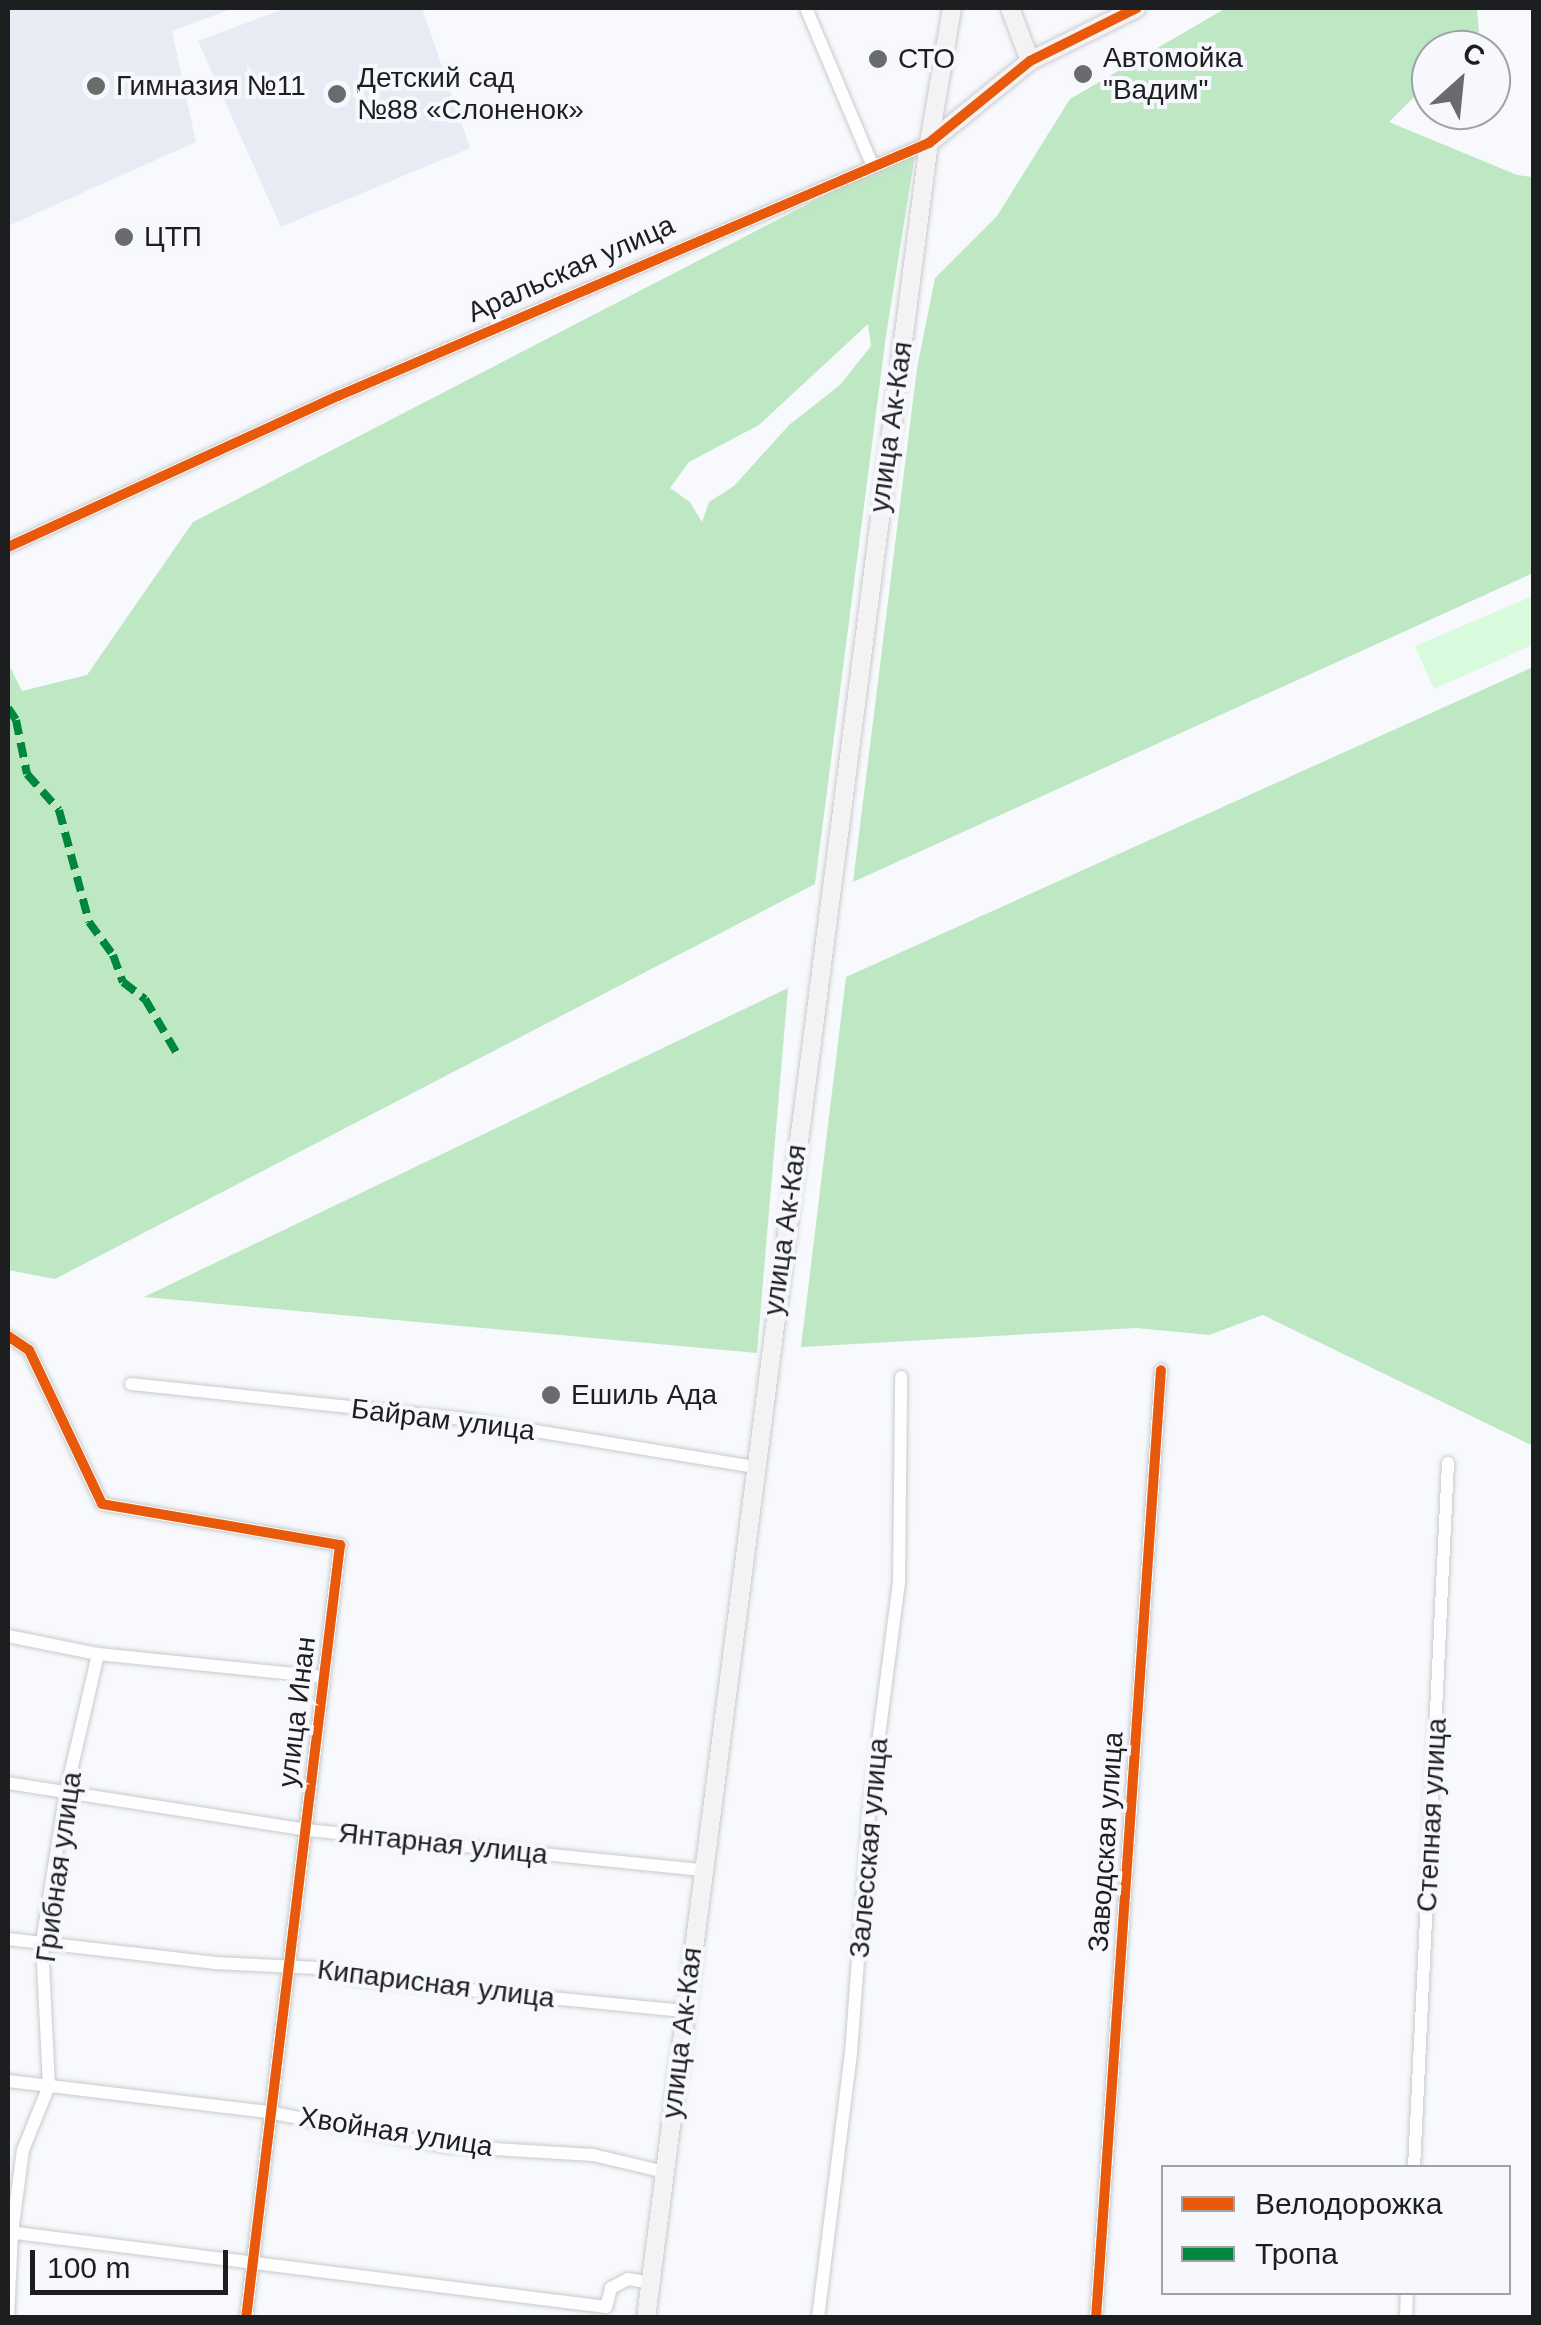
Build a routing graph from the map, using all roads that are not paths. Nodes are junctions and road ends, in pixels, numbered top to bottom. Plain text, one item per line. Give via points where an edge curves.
1 (806, 8) edge
2 (952, 8) edge
3 (1010, 8) edge
4 (1137, 8) edge
5 (1030, 60) junction
6 (929, 143) junction
7 (872, 164) junction
8 (8, 548) edge
9 (8, 1336) edge
10 (1161, 1370) dead end
11 (902, 1377) dead end
12 (131, 1384) dead end
13 (1448, 1463) dead end
14 (754, 1467) junction
15 (8, 1636) edge
16 (98, 1654) junction
17 (324, 1676) junction
18 (8, 1783) edge
19 (66, 1792) junction
20 (307, 1830) junction
21 (701, 1870) junction
22 (8, 1939) edge
23 (42, 1944) junction
24 (287, 1968) junction
25 (685, 2011) junction
26 (8, 2082) edge
27 (49, 2086) junction
28 (268, 2112) junction
29 (1414, 2165) edge
30 (665, 2172) junction
31 (10, 2232) edge
32 (254, 2264) junction
33 (648, 2282) junction
34 (8, 2318) edge
35 (246, 2318) edge
36 (646, 2318) edge
37 (818, 2318) edge
38 (1096, 2318) edge

1 - 7 street
2 - 6 main road
3 - 5 main road
4 - 5 main road, Аральская улица
5 - 6 main road, Аральская улица
6 - 7 street, Аральская улица
6 - 14 main road, улица Ак-Кая
7 - 8 street, Аральская улица
9 - 17 street, улица Инан via 29,1350 102,1504 340,1545
10 - 38 street, Заводская улица
11 - 37 street, Залесская улица via 899,1583
12 - 14 street, Байрам улица via 462,1419
13 - 29 street, Степная улица
14 - 21 main road, улица Ак-Кая
15 - 16 street
16 - 17 street
16 - 19 street, Грибная улица
17 - 20 street, улица Инан
18 - 19 street, Янтарная улица
19 - 20 street, Янтарная улица
19 - 23 street, Грибная улица
20 - 21 street, Янтарная улица
20 - 24 street, улица Инан
21 - 25 main road, улица Ак-Кая
22 - 23 street, Кипарисная улица
23 - 24 street, Кипарисная улица
23 - 27 street, Грибная улица
24 - 25 street, Кипарисная улица
24 - 28 street, улица Инан
25 - 30 main road, улица Ак-Кая
26 - 27 street, Хвойная улица
27 - 28 street, Хвойная улица
27 - 31 street, Грибная улица via 23,2150
28 - 30 street, Хвойная улица via 444,2146 593,2155
28 - 32 street, улица Инан
30 - 33 main road, улица Ак-Кая
31 - 32 street
31 - 34 street, Грибная улица
32 - 33 street via 606,2306 610,2288 628,2279
32 - 35 street, улица Инан
33 - 36 main road, улица Ак-Кая

